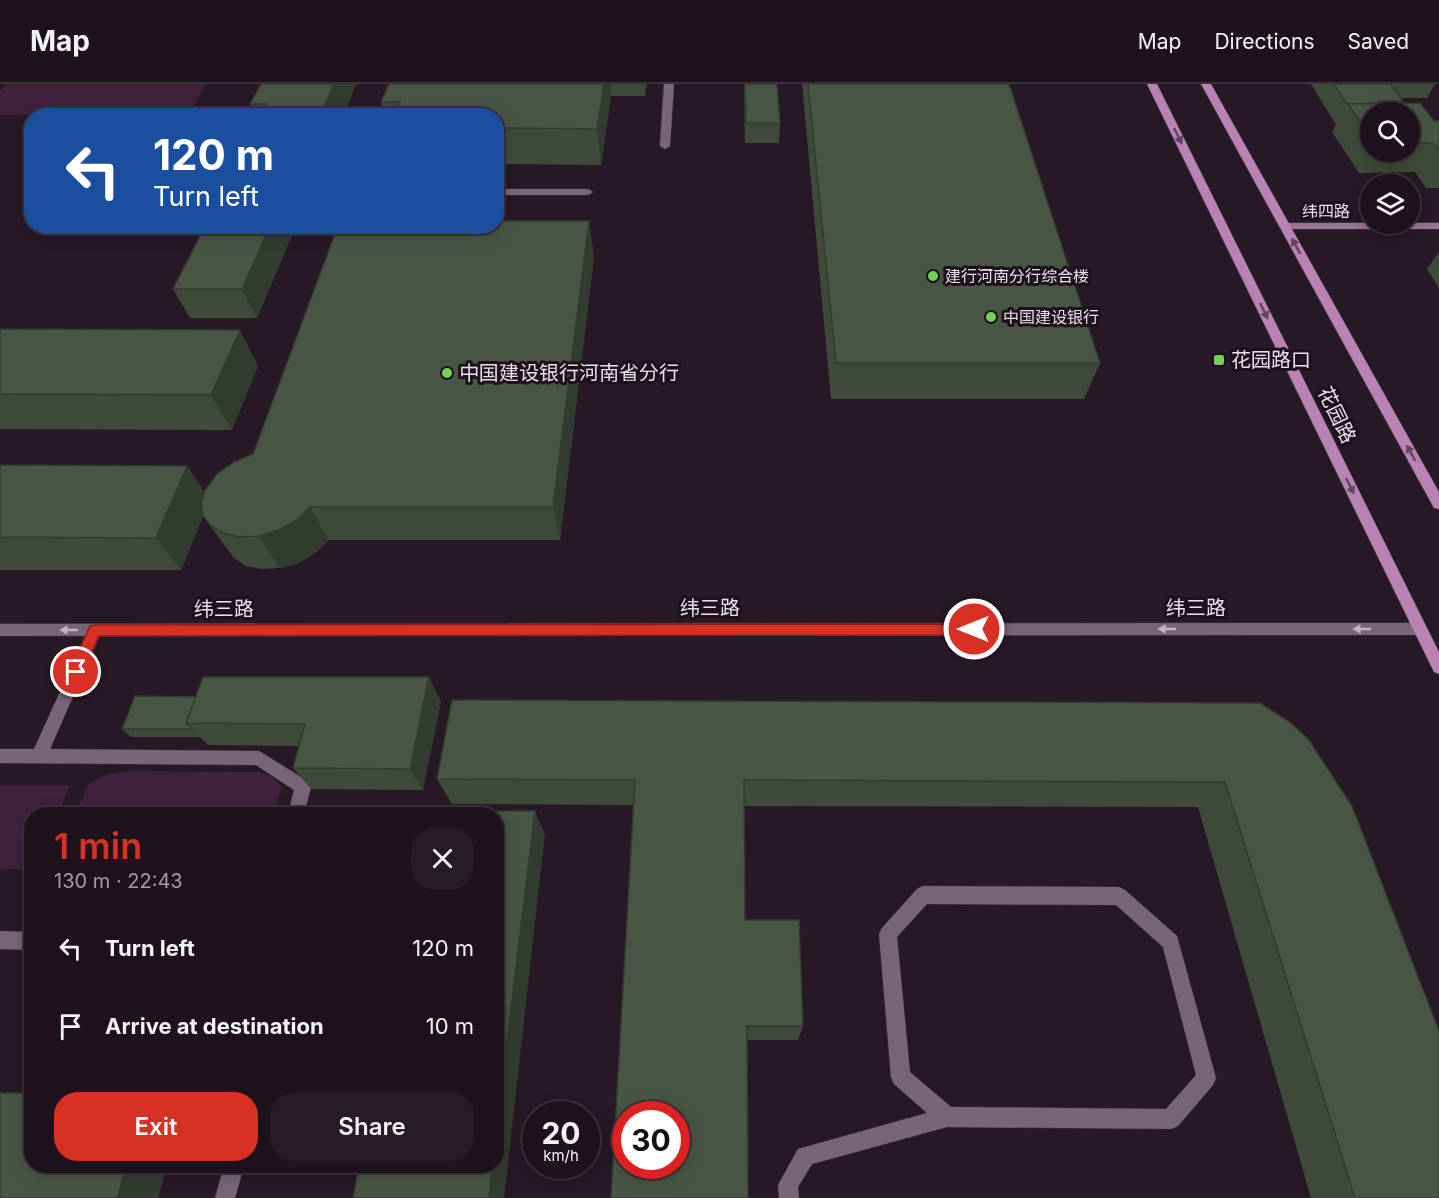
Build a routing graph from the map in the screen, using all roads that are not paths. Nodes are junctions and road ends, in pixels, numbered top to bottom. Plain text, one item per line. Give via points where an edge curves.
1 (669, 84) edge
2 (1152, 84) edge
3 (1206, 84) edge
4 (665, 146) dead end
5 (504, 192) edge
6 (588, 192) dead end
7 (1284, 226) junction
8 (1439, 226) edge
9 (1439, 504) edge
10 (1420, 629) junction
11 (0, 630) edge
12 (95, 630) junction
13 (1439, 667) edge
14 (0, 756) edge
15 (39, 756) junction
16 (298, 807) edge
17 (0, 940) edge
18 (24, 940) edge
19 (947, 1118) junction
20 (232, 1173) edge
21 (225, 1198) edge
22 (789, 1198) edge

1 - 4 street
2 -> 10 main road, 花园路
3 - 7 main road
5 - 6 street
7 - 8 street, 纬四路
9 -> 7 main road
10 -> 12 street, 纬三路
10 - 13 main road, 花园路
12 -> 11 street, 纬三路
12 - 15 street
14 - 15 street
15 - 16 street via 259,758 303,786
17 - 18 street
19 - 19 street via 901,1077 888,934 923,895 1119,896 1171,942 1206,1078 1171,1119
19 - 22 street via 805,1156 788,1185
20 - 21 street

